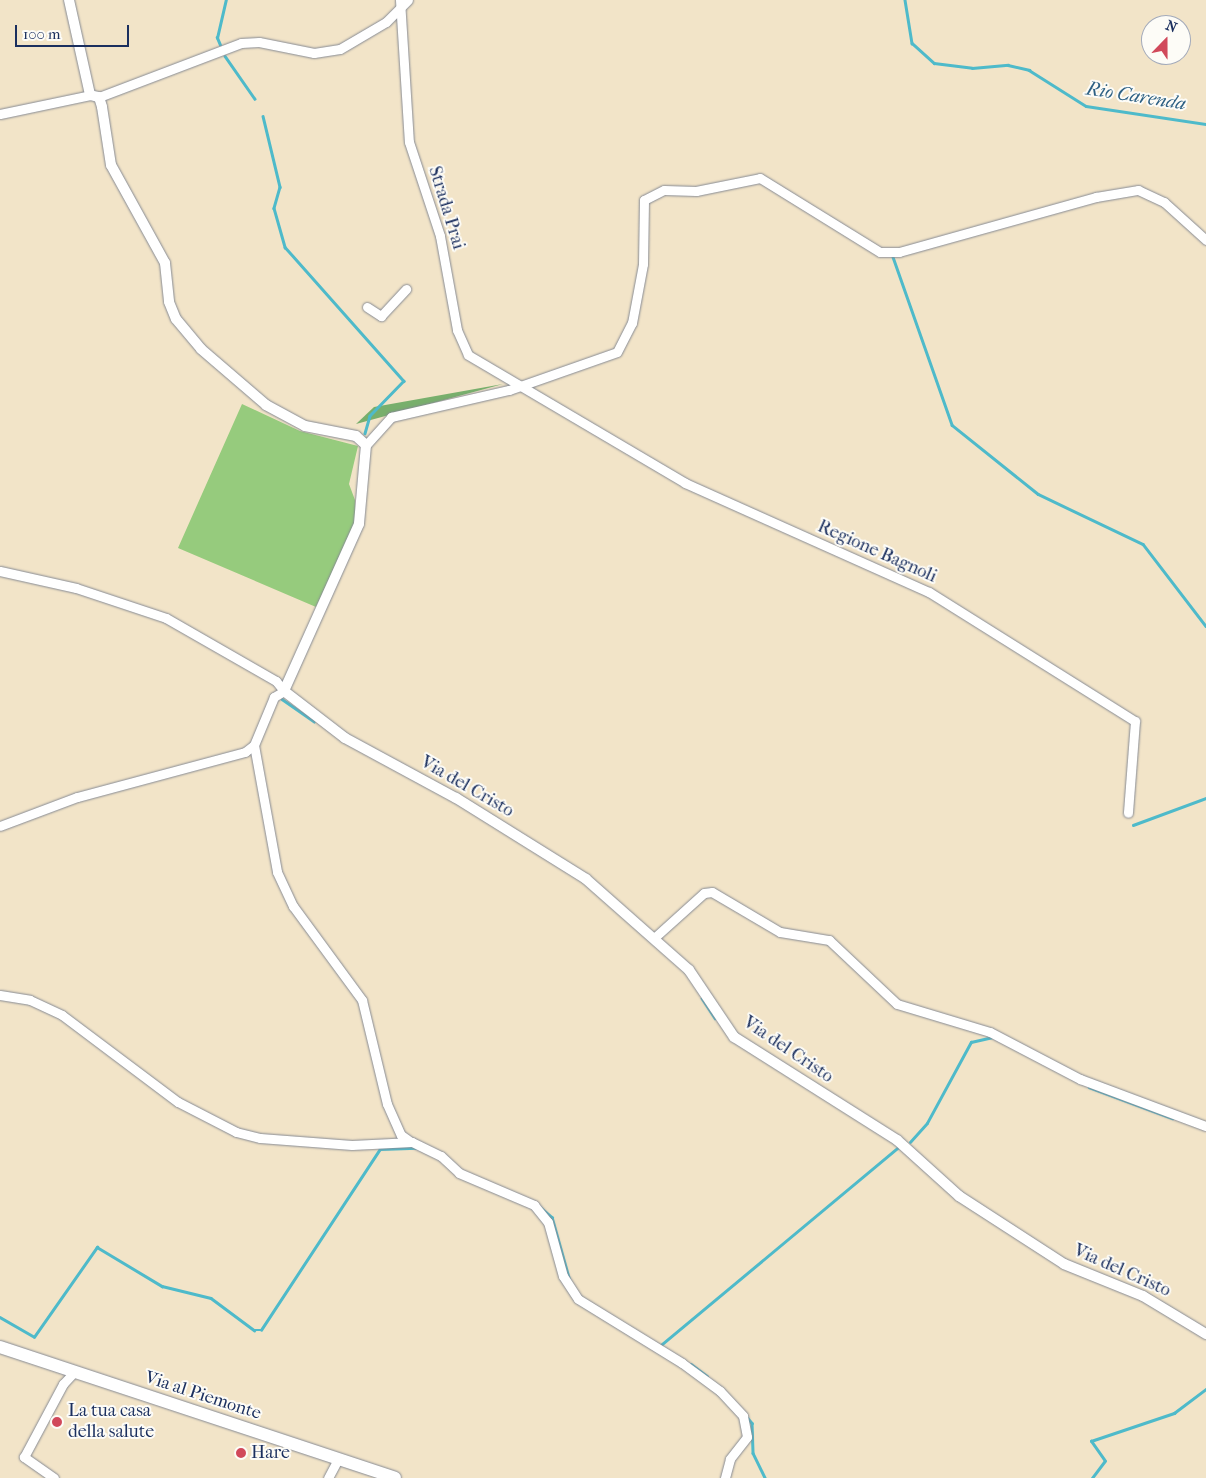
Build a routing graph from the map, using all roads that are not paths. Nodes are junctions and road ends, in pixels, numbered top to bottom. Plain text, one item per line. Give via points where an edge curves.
1 (69, 0) edge
2 (400, 0) edge
3 (408, 0) edge
4 (399, 11) junction
5 (94, 96) junction
6 (0, 114) edge
7 (1206, 240) edge
8 (406, 290) dead end
9 (367, 307) dead end
10 (517, 384) junction
11 (366, 445) junction
12 (0, 571) edge
13 (284, 691) junction
14 (265, 719) junction
15 (254, 744) junction
16 (225, 759) junction
17 (1128, 813) dead end
18 (0, 826) edge
19 (654, 938) junction
20 (0, 996) edge
21 (1206, 1126) edge
22 (412, 1142) junction
23 (1206, 1334) edge
24 (0, 1347) edge
25 (74, 1372) junction
26 (338, 1459) junction
27 (54, 1478) edge
28 (328, 1478) edge
29 (395, 1478) edge
30 (725, 1478) edge

1 - 5 street
2 - 4 street, Strada Prai
3 - 4 street
4 - 5 street via 340,49 314,53 259,42 241,43
4 - 10 street, Strada Prai via 409,142 440,236 456,330 468,355
5 - 6 street
5 - 11 street via 111,165 165,263 169,302 176,319 202,349 266,405 305,426 356,436
7 - 10 street via 1164,202 1138,190 1096,197 899,252 880,252 760,178 696,191 664,190 644,200 643,264 626,343 617,352
8 - 9 street via 381,316
10 - 11 street via 448,407 391,417
10 - 17 street, Regione Bagnoli via 685,483 929,592 1135,721
11 - 13 street via 359,524
12 - 13 street via 139,608 276,681
13 - 14 street via 274,697
13 - 19 street, Via del Cristo via 344,738 456,798 586,878
14 - 15 street
14 - 16 street via 250,740
15 - 16 street
15 - 22 street via 280,880 293,906 362,1000 387,1104 401,1135
16 - 18 street via 86,794
19 - 21 street via 704,893 712,892 780,932 829,940 897,1004 990,1032 1080,1079
19 - 23 street, Via del Cristo via 688,970 734,1037 897,1140 959,1196 1064,1264 1143,1296
20 - 22 street via 30,1000 62,1015 178,1102 236,1132 260,1138 352,1145
22 - 30 street via 441,1156 459,1173 539,1209 548,1222 565,1281 578,1299 720,1391 743,1416 748,1430 742,1449 727,1464
24 - 25 main road, Via al Piemonte
25 - 26 main road, Via al Piemonte
25 - 27 street via 63,1384 24,1457
26 - 28 street
26 - 29 main road, Via al Piemonte

